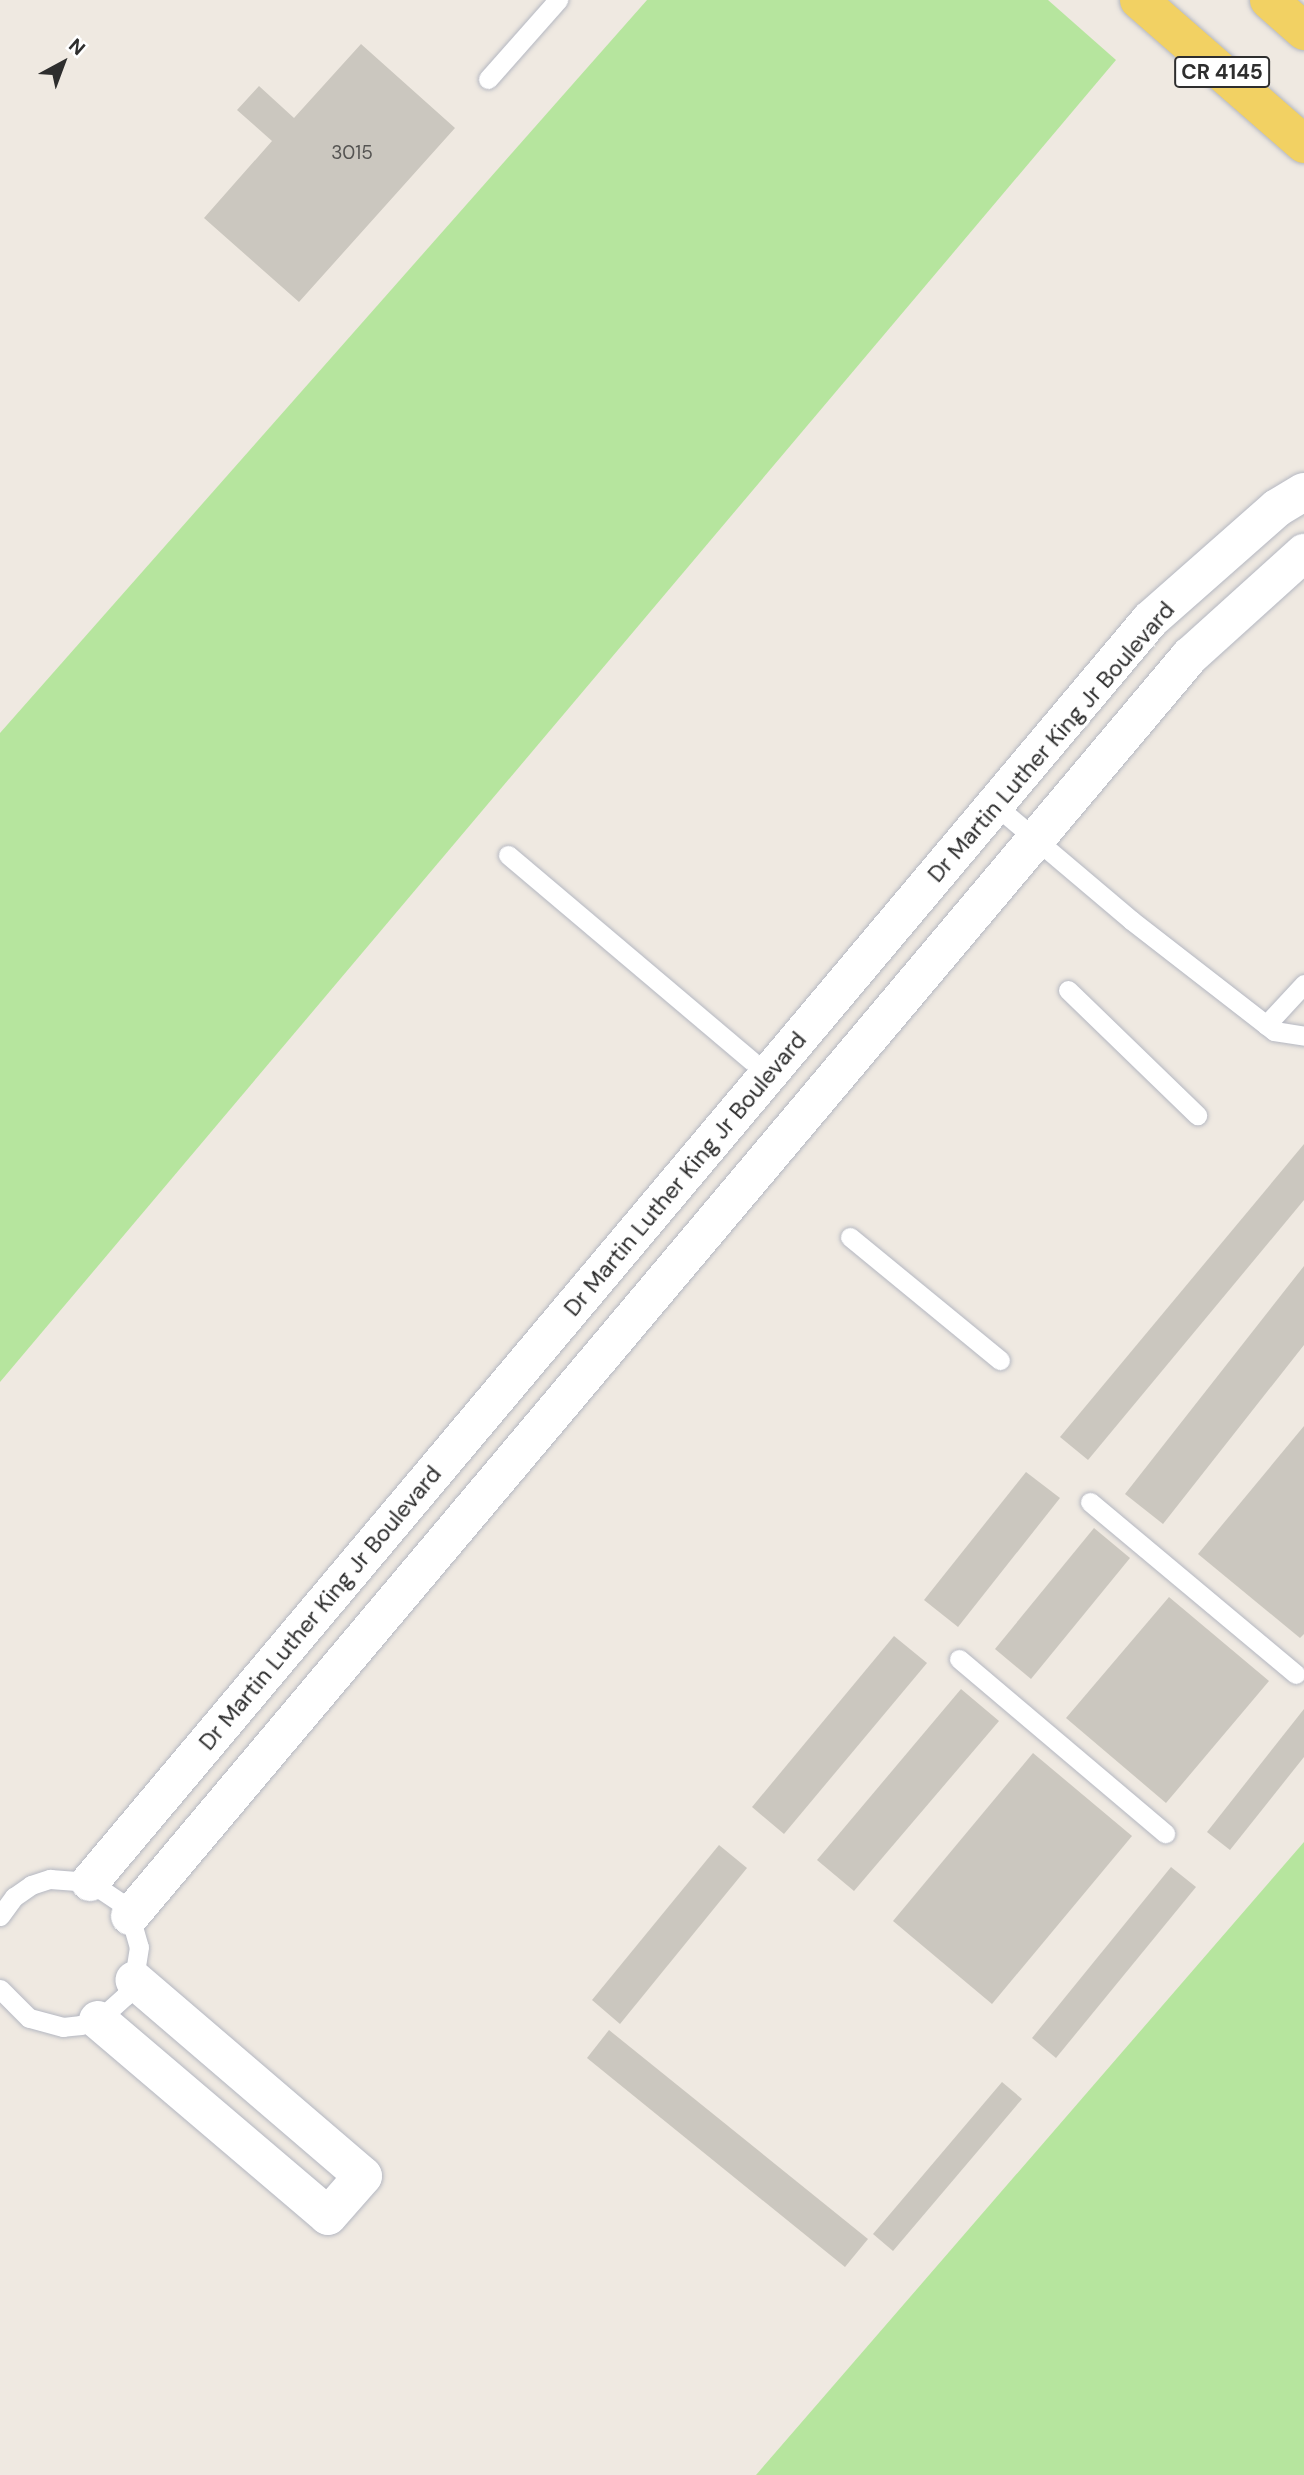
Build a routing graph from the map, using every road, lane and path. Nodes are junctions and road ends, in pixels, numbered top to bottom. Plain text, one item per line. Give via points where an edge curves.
1 (558, 0) edge
2 (1139, 0) edge
3 (1269, 0) edge
4 (1304, 31) edge
5 (488, 79) dead end
6 (1304, 144) edge
7 (1304, 492) edge
8 (1304, 553) edge
9 (995, 805) junction
10 (1034, 841) junction
11 (508, 855) dead end
12 (1304, 984) edge
13 (1068, 990) dead end
14 (1266, 1025) junction
15 (1304, 1036) edge
16 (752, 1060) dead end
17 (1197, 1115) dead end
18 (850, 1237) dead end
19 (1000, 1360) dead end
20 (498, 1396) junction
21 (538, 1430) junction
22 (1090, 1502) dead end
23 (959, 1659) dead end
24 (1296, 1674) dead end
25 (1165, 1833) dead end
26 (90, 1882) junction
27 (0, 1916) edge
28 (130, 1916) junction
29 (134, 1980) junction
30 (0, 1989) edge
31 (98, 2020) junction

1 - 5 lane
2 - 6 main road, CR 4145
3 - 4 main road
7 - 9 street, Dr Martin Luther King Jr Boulevard via 1277,508 1150,620
8 - 10 street via 1189,656
9 - 10 lane
9 - 20 street, Dr Martin Luther King Jr Boulevard
10 - 14 lane
10 - 21 street
11 - 16 lane
12 - 14 lane
13 - 17 lane
14 - 15 lane via 1274,1031
18 - 19 lane
20 - 21 street
20 - 26 street, Dr Martin Luther King Jr Boulevard
21 - 28 street
22 - 24 lane
23 - 25 lane
26 - 27 lane via 50,1879 31,1885 14,1897
26 - 28 lane via 106,1890
28 - 29 lane via 139,1947
29 - 31 lane via 125,1996
29 - 31 street via 363,2176 328,2217
30 - 31 lane via 13,2007 44,2024 63,2027

